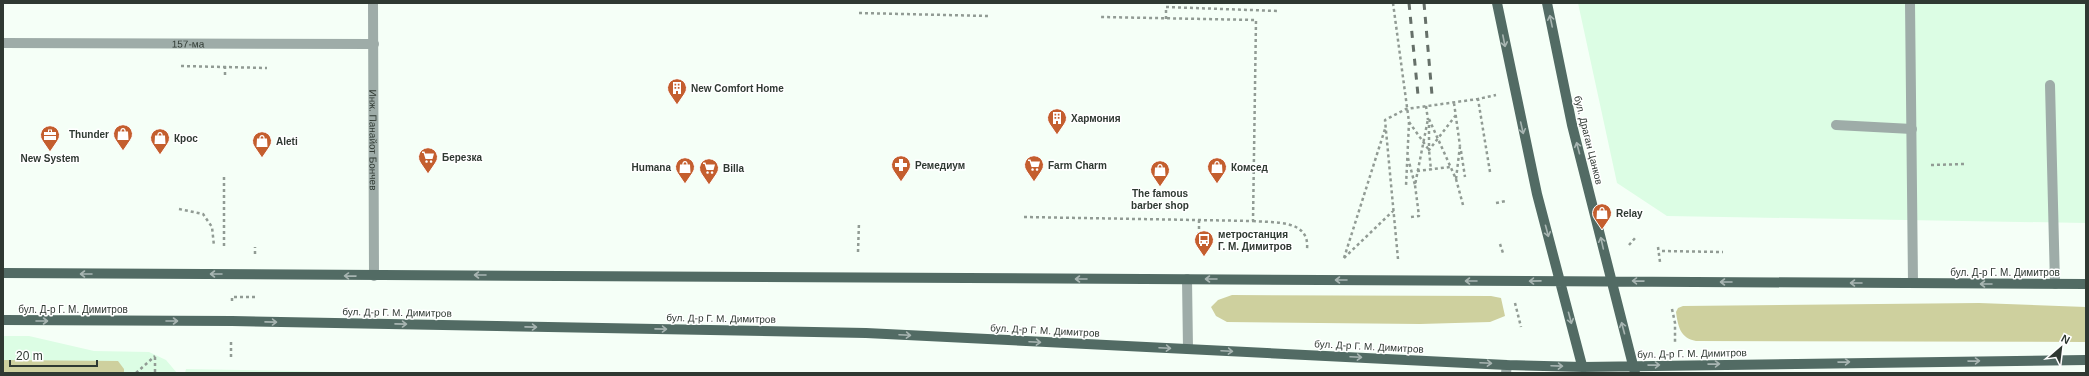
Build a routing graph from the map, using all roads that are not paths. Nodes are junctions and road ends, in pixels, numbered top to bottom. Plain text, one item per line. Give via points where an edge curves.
1 (373, 3) edge
2 (1497, 3) edge
3 (1547, 3) edge
4 (1910, 3) edge
5 (3, 43) edge
6 (374, 44) junction
7 (2050, 85) dead end
8 (1836, 125) dead end
9 (1912, 129) junction
10 (3, 274) edge
11 (374, 276) junction
12 (1187, 279) junction
13 (1560, 280) junction
14 (1611, 281) junction
15 (1913, 283) junction
16 (2055, 284) junction
17 (2086, 284) edge
18 (3, 320) edge
19 (1188, 349) junction
20 (2086, 360) edge
21 (1507, 369) edge
22 (1634, 369) edge
23 (1584, 370) edge

1 - 6 street, Инж. Панайот Бончев
2 -> 13 main road via 1513,90
14 -> 3 main road, бул. Драган Цанков via 1572,125
4 - 9 street
5 - 6 street, 157-ма
6 - 11 street, Инж. Панайот Бончев
7 - 16 street
8 - 9 street
9 - 15 street
11 -> 10 main road, бул. Д-р Г. М. Димитров
12 -> 11 main road, бул. Д-р Г. М. Димитров
13 -> 12 main road, бул. Д-р Г. М. Димитров
12 - 19 street
13 - 14 main road, бул. Д-р Г. М. Димитров
13 -> 23 main road
15 -> 14 main road, бул. Д-р Г. М. Димитров
22 -> 14 main road, бул. Драган Цанков
16 -> 15 main road, бул. Д-р Г. М. Димитров
16 - 17 main road, бул. Д-р Г. М. Димитров
18 -> 19 main road, бул. Д-р Г. М. Димитров via 240,321 866,333
19 -> 21 main road, бул. Д-р Г. М. Димитров
22 -> 20 main road, бул. Д-р Г. М. Димитров
21 -> 23 main road, бул. Д-р Г. М. Димитров
22 - 23 main road, бул. Д-р Г. М. Димитров

